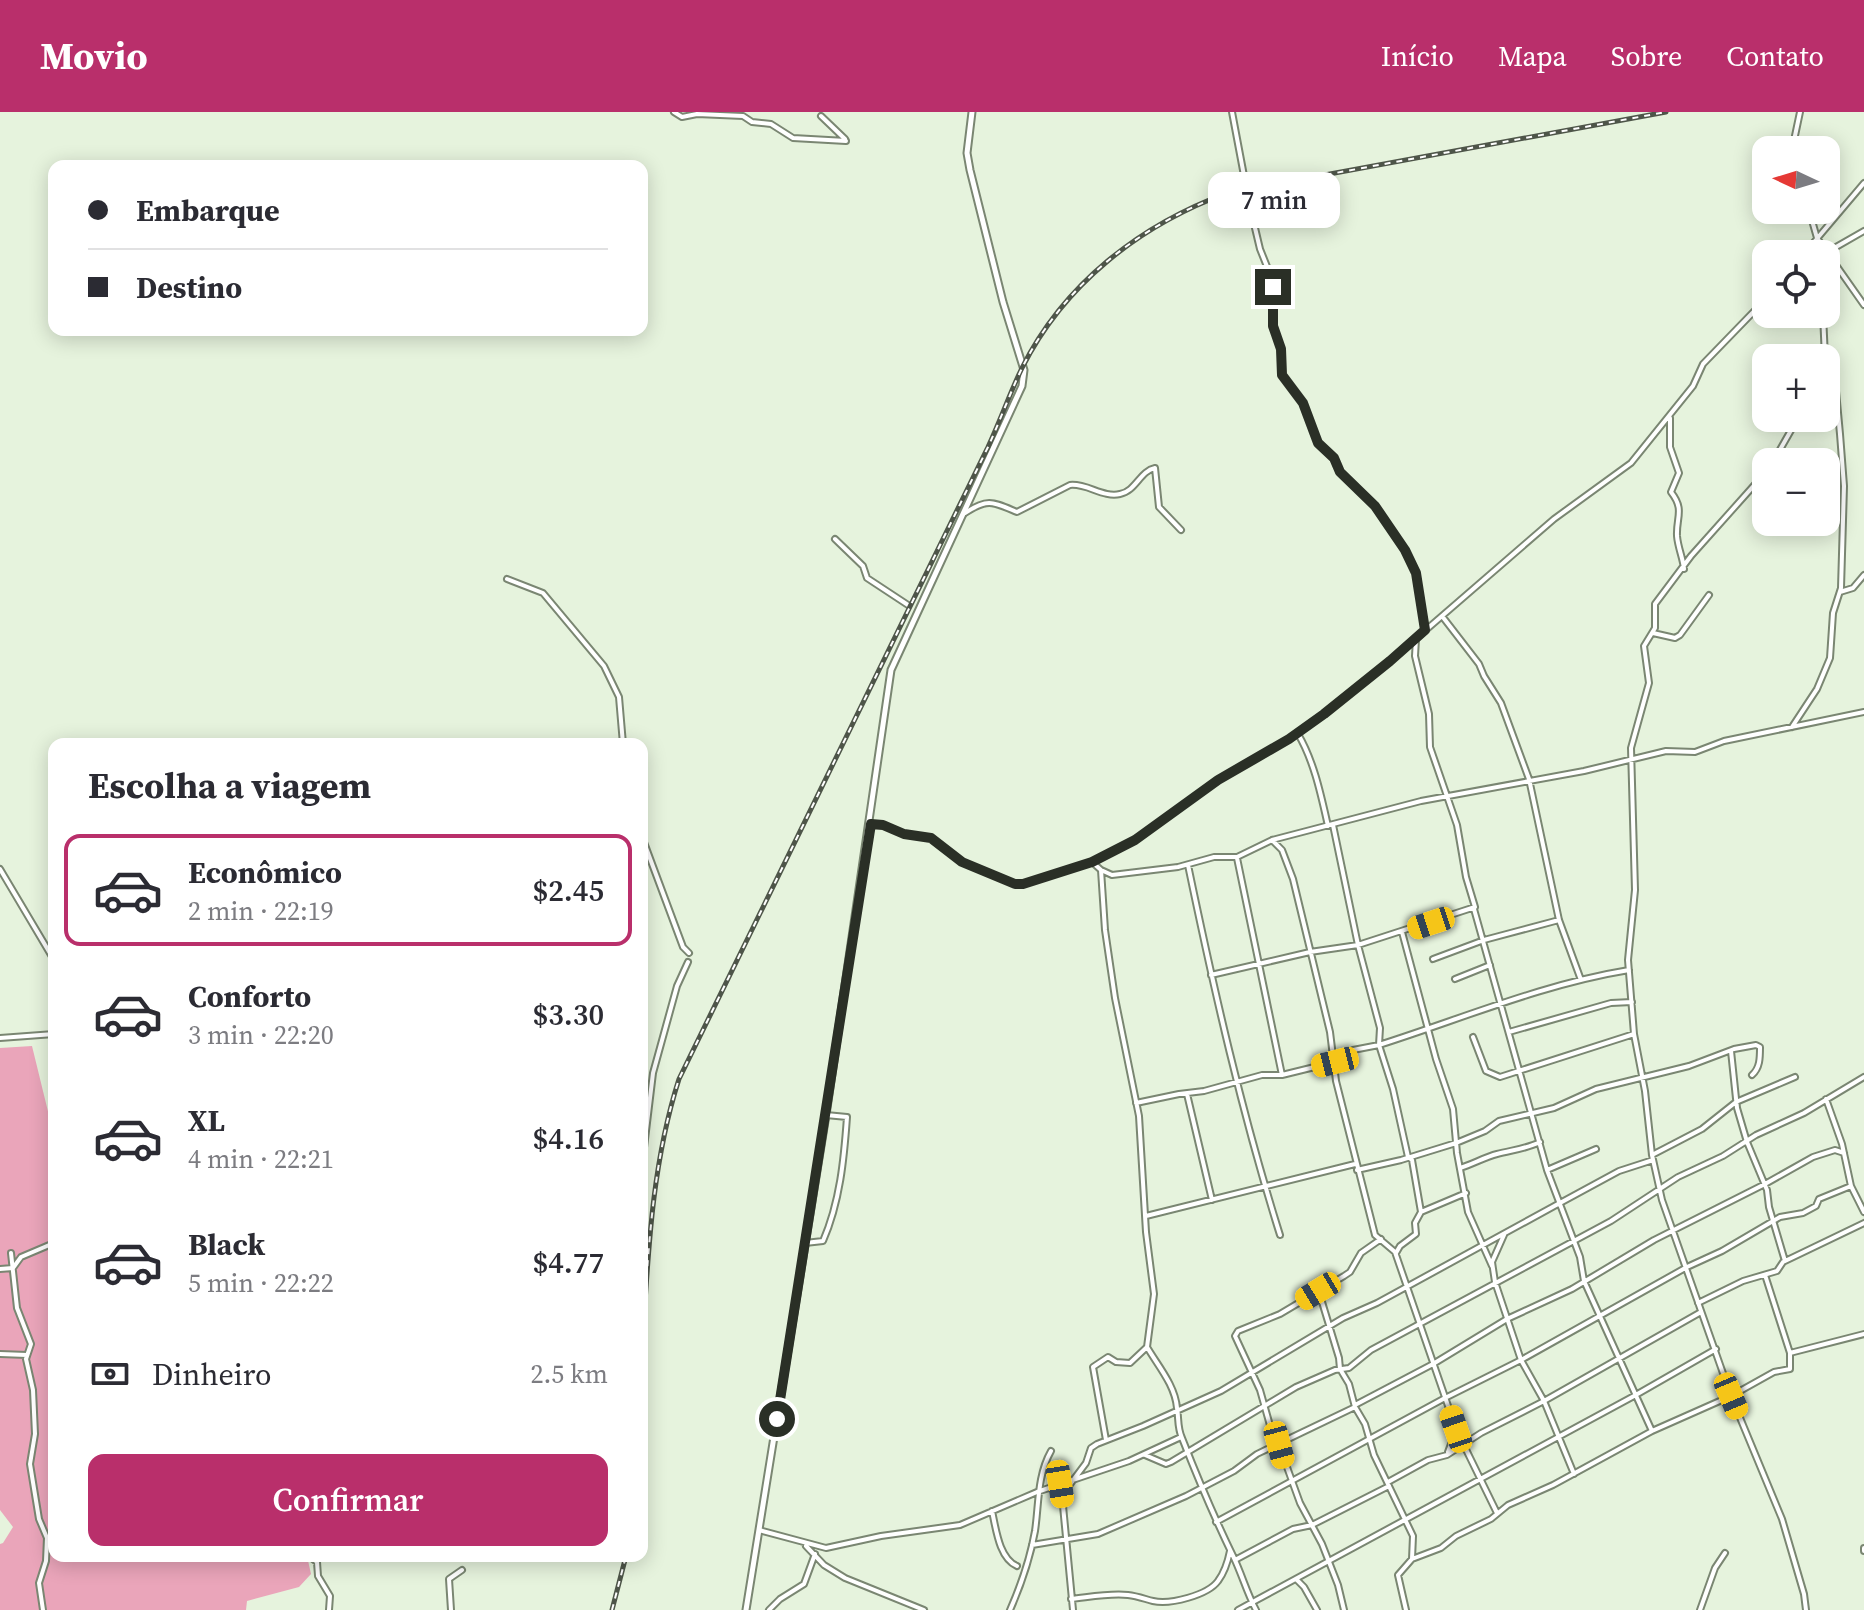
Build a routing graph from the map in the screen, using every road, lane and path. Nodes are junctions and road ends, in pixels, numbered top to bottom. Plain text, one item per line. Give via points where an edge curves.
1 (674, 112) edge
2 (972, 112) edge
3 (1232, 112) edge
4 (1800, 112) edge
5 (821, 116) dead end
6 (1795, 136) edge
7 (1245, 181) dead end
8 (1864, 183) edge
9 (1246, 190) dead end
10 (1813, 224) edge
11 (1864, 231) edge
12 (1817, 238) joint
13 (1840, 245) edge
14 (1840, 274) edge
15 (1864, 305) edge
16 (1752, 315) edge
17 (1670, 415) junction
18 (1839, 432) edge
19 (1752, 488) edge
20 (963, 514) junction
21 (1181, 530) dead end
22 (835, 539) dead end
23 (1684, 569) junction
24 (1864, 575) edge
25 (507, 579) dead end
26 (1840, 592) junction
27 (1709, 595) dead end
28 (908, 605) dead end
29 (1442, 616) junction
30 (1425, 630) junction
31 (1653, 633) junction
32 (1416, 637) junction
33 (1864, 712) edge
34 (1791, 728) junction
35 (1297, 733) junction
36 (622, 738) edge
37 (1630, 760) junction
38 (1529, 779) junction
39 (1447, 795) junction
40 (871, 824) junction
41 (1330, 825) junction
42 (1272, 840) junction
43 (648, 853) edge
44 (1237, 857) junction
45 (1092, 862) junction
46 (1188, 865) junction
47 (0, 869) edge
48 (1101, 870) junction
49 (1474, 909) junction
50 (1559, 920) junction
51 (1402, 932) junction
52 (1484, 940) junction
53 (1358, 945) junction
54 (48, 950) edge
55 (1310, 952) junction
56 (689, 953) dead end
57 (1433, 959) dead end
58 (688, 962) dead end
59 (1259, 964) junction
60 (1491, 965) junction
61 (1629, 970) junction
62 (1211, 975) junction
63 (1455, 979) dead end
64 (1581, 980) junction
65 (1632, 1002) junction
66 (1502, 1004) junction
67 (1428, 1028) junction
68 (1509, 1032) junction
69 (48, 1034) edge
70 (1634, 1034) junction
71 (1473, 1037) dead end
72 (0, 1038) edge
73 (1379, 1045) junction
74 (1731, 1051) junction
75 (1335, 1062) junction
76 (1520, 1071) junction
77 (1282, 1075) junction
78 (1752, 1075) dead end
79 (1640, 1077) junction
80 (1795, 1077) dead end
81 (1864, 1077) edge
82 (1238, 1082) junction
83 (1187, 1093) junction
84 (1826, 1099) junction
85 (1736, 1102) junction
86 (1136, 1103) junction
87 (648, 1114) edge
88 (1533, 1114) junction
89 (826, 1115) junction
90 (1540, 1142) junction
91 (1747, 1142) junction
92 (1456, 1143) junction
93 (1596, 1149) dead end
94 (1844, 1153) junction
95 (1408, 1157) junction
96 (1652, 1158) junction
97 (1356, 1167) junction
98 (1460, 1168) junction
99 (1547, 1170) junction
100 (1765, 1184) junction
101 (1851, 1186) junction
102 (1265, 1188) junction
103 (1659, 1188) junction
104 (1466, 1193) junction
105 (1212, 1200) junction
106 (1559, 1204) junction
107 (1421, 1212) junction
108 (1864, 1212) edge
109 (1146, 1216) junction
110 (1773, 1221) junction
111 (1864, 1223) edge
112 (1673, 1230) junction
113 (1506, 1232) junction
114 (1280, 1235) dead end
115 (1381, 1239) junction
116 (1574, 1240) junction
117 (805, 1243) junction
118 (48, 1246) edge
119 (1481, 1246) junction
120 (11, 1253) dead end
121 (1396, 1253) junction
122 (1785, 1261) junction
123 (1492, 1266) junction
124 (1687, 1267) junction
125 (13, 1268) junction
126 (0, 1269) edge
127 (1765, 1275) junction
128 (1584, 1281) junction
129 (1495, 1282) junction
130 (1407, 1287) junction
131 (1318, 1291) junction
132 (1698, 1303) junction
133 (1701, 1312) junction
134 (1599, 1318) junction
135 (1507, 1319) junction
136 (1421, 1325) junction
137 (1329, 1328) junction
138 (1864, 1334) edge
139 (1147, 1347) junction
140 (1716, 1349) junction
141 (1790, 1353) junction
142 (0, 1354) edge
143 (27, 1355) junction
144 (1521, 1360) junction
145 (1618, 1360) junction
146 (1433, 1364) junction
147 (1340, 1369) junction
148 (1251, 1372) junction
149 (1634, 1396) junction
150 (1731, 1396) junction
151 (1445, 1398) junction
152 (1544, 1401) junction
153 (1265, 1406) junction
154 (1355, 1406) junction
155 (1178, 1410) junction
156 (1456, 1429) junction
157 (1652, 1431) junction
158 (1557, 1436) junction
159 (1181, 1437) junction
160 (1371, 1438) junction
161 (1106, 1440) junction
162 (1279, 1445) junction
163 (1463, 1445) junction
164 (1051, 1451) dead end
165 (1189, 1452) junction
166 (1145, 1455) junction
167 (1447, 1455) junction
168 (1574, 1474) junction
169 (1480, 1478) junction
170 (1074, 1480) junction
171 (1292, 1481) junction
172 (1060, 1484) junction
173 (1388, 1484) junction
174 (1204, 1486) junction
175 (1037, 1492) junction
176 (1063, 1502) junction
177 (992, 1511) junction
178 (1497, 1513) junction
179 (1404, 1520) junction
180 (1216, 1522) junction
181 (1312, 1525) junction
182 (759, 1530) junction
183 (1066, 1540) junction
184 (804, 1544) junction
185 (1032, 1545) junction
186 (1230, 1550) junction
187 (1725, 1553) dead end
188 (815, 1554) junction
189 (1412, 1559) junction
190 (1235, 1560) junction
191 (317, 1562) edge
192 (1328, 1562) junction
193 (1017, 1566) dead end
194 (462, 1570) dead end
195 (1297, 1580) junction
196 (1071, 1599) junction
197 (898, 1600) junction
198 (1252, 1603) junction
199 (43, 1610) edge
200 (329, 1610) edge
201 (451, 1610) edge
202 (746, 1610) edge
203 (769, 1610) edge
204 (906, 1610) edge
205 (924, 1610) edge
206 (1010, 1610) edge
207 (1073, 1610) edge
208 (1238, 1610) edge
209 (1256, 1610) edge
210 (1317, 1610) edge
211 (1344, 1610) edge
212 (1406, 1610) edge
213 (1700, 1610) edge
214 (1806, 1610) edge

1 - 5 street via 682,117 743,116 776,126 793,138 846,141
2 - 20 street via 970,170 1024,370 1015,407
3 - 7 street
4 - 6 street
8 - 12 street
9 - 30 street via 1272,279 1282,375 1303,403 1318,443 1375,506 1405,550 1416,573
10 - 12 street
11 - 13 street
14 - 15 street
16 - 17 street via 1703,364
17 - 23 street via 1670,447 1679,473 1671,492 1680,509 1677,540
17 - 29 street via 1624,470 1554,519
18 - 26 street via 1844,486
19 - 23 street
20 - 21 street via 984,502 1017,512 1078,484 1125,494 1155,468 1159,507
20 - 40 street via 891,670
22 - 28 street via 863,566 867,578
23 - 31 street via 1657,600
24 - 26 street via 1853,588
25 - 36 street via 543,593 604,666 619,697
26 - 34 street via 1830,658
27 - 31 street via 1680,635
29 - 30 street
29 - 38 street via 1501,703
30 - 32 street
31 - 37 street via 1644,646 1649,683
32 - 35 street
32 - 39 street via 1430,747
33 - 34 street
34 - 37 street via 1695,752 1666,751
35 - 41 street
35 - 45 street via 1218,780 1135,840
37 - 38 street
37 - 61 street via 1635,849
38 - 39 street
38 - 50 street
39 - 41 street
39 - 49 street
40 - 45 street via 931,838 962,862 1015,884
40 - 89 street
41 - 42 street
41 - 53 street
42 - 44 street
42 - 55 street via 1287,862
43 - 56 street
44 - 46 street
44 - 59 street
45 - 48 street
46 - 48 street via 1112,875
46 - 62 street
47 - 54 street
48 - 86 street via 1115,998
49 - 51 street
49 - 52 street
50 - 52 street
50 - 64 street
51 - 53 street
51 - 67 street
52 - 57 street
52 - 60 street
53 - 55 street
53 - 73 street via 1380,1028
55 - 59 street
55 - 75 street
58 - 87 street via 653,1073
59 - 62 street
59 - 77 street
60 - 63 street
60 - 66 street
61 - 64 street
61 - 65 street
62 - 82 street
64 - 66 street
65 - 68 street via 1611,1003
65 - 70 street
66 - 67 street
66 - 68 street
67 - 73 street
67 - 92 street via 1453,1109
68 - 76 street
69 - 72 street
70 - 76 street
70 - 79 street
71 - 76 street via 1489,1074 1500,1077
73 - 75 street via 1353,1050
73 - 95 street
74 - 78 street via 1760,1047
74 - 79 street
74 - 85 street
75 - 77 street
75 - 97 street
76 - 88 street
77 - 82 street
79 - 88 street
79 - 96 street
80 - 85 street
81 - 84 street
82 - 83 street
82 - 102 street
83 - 86 street
83 - 105 street
84 - 91 street
84 - 94 street
85 - 91 street
85 - 96 street
86 - 109 street
88 - 90 street
88 - 92 street via 1499,1121
89 - 117 street
89 - 117 street via 847,1117 843,1162 823,1241
90 - 98 street
90 - 99 street
91 - 100 street
91 - 103 street
92 - 95 street
92 - 98 street
93 - 99 street
94 - 100 street via 1835,1150 1813,1157
94 - 101 street
95 - 97 street
95 - 107 street
96 - 103 street
96 - 106 street
97 - 102 street
97 - 115 street via 1375,1235
98 - 104 street
99 - 106 street
100 - 110 street
100 - 112 street
101 - 108 street
101 - 110 street via 1819,1199 1803,1213
102 - 105 street
102 - 114 street
103 - 112 street
103 - 116 street
104 - 107 street
104 - 119 street
105 - 109 street
106 - 113 street
106 - 116 street
107 - 121 street via 1416,1234
109 - 139 street via 1154,1294
110 - 122 street
110 - 124 street
111 - 122 street
112 - 124 street
112 - 128 street
113 - 119 street
113 - 123 street
115 - 121 street
115 - 131 street via 1361,1253 1350,1272
116 - 128 street
116 - 129 street
117 - 182 street
118 - 125 street via 21,1257
119 - 123 street
119 - 130 street
120 - 125 street
121 - 130 street
122 - 127 street
123 - 129 street
124 - 132 street
124 - 134 street
125 - 126 street
125 - 143 street via 17,1308 31,1344
127 - 132 street
127 - 141 street
128 - 134 street
128 - 135 street
129 - 135 street
129 - 136 street
130 - 136 street
130 - 137 street
131 - 137 street
131 - 148 street via 1236,1333
132 - 133 street
133 - 140 street
133 - 145 street
134 - 144 street
134 - 145 street
135 - 144 street
135 - 146 street
136 - 146 street
136 - 147 street
137 - 147 street
137 - 148 street
138 - 141 street
139 - 155 street via 1165,1373
139 - 161 street via 1130,1363 1108,1357 1093,1367
140 - 149 street
140 - 150 street
141 - 150 street via 1790,1369
142 - 143 street
143 - 199 street via 35,1434 31,1472 47,1538 39,1583
144 - 151 street
144 - 152 street
145 - 149 street
145 - 152 street
146 - 151 street
146 - 154 street
147 - 153 street
147 - 154 street
148 - 153 street
148 - 155 street
149 - 157 street
149 - 158 street
150 - 157 street
150 - 214 street via 1782,1519
151 - 156 street
151 - 160 street
152 - 158 street
152 - 163 street
153 - 162 street
153 - 165 street
154 - 160 street
154 - 162 street
155 - 159 street
155 - 161 street
156 - 163 street
156 - 167 street
157 - 168 street
158 - 168 street
158 - 169 street
159 - 165 street
159 - 166 street
160 - 171 street
160 - 173 street
161 - 170 street via 1091,1448
162 - 171 street
162 - 174 street
163 - 167 street
163 - 169 street
164 - 175 street
165 - 166 street via 1166,1464
165 - 174 street
166 - 170 street
167 - 173 street
168 - 178 street
169 - 178 street
169 - 179 street
170 - 172 street
170 - 176 street
171 - 180 street
171 - 181 street
172 - 175 street
172 - 176 street
173 - 179 street
173 - 181 street
174 - 180 street
174 - 183 street via 1098,1534
175 - 177 street
175 - 185 street
176 - 183 street
177 - 184 street via 960,1525 835,1547
177 - 193 street via 1004,1554
178 - 189 street via 1441,1548
179 - 189 street via 1413,1536
179 - 192 street
180 - 186 street
181 - 190 street via 1293,1529
181 - 192 street
182 - 184 street
182 - 202 street
183 - 185 street
183 - 196 street
184 - 188 street
185 - 206 street
186 - 190 street
186 - 196 street via 1219,1580 1186,1599 1162,1602 1112,1594
187 - 213 street
188 - 197 street via 845,1578
188 - 203 street via 804,1584
189 - 212 street via 1398,1575
190 - 198 street
191 - 200 street via 318,1576 330,1596
192 - 195 street
192 - 211 street
194 - 201 street via 449,1579
195 - 198 street
195 - 210 street
196 - 207 street
197 - 204 street
197 - 205 street
198 - 208 street
198 - 209 street

